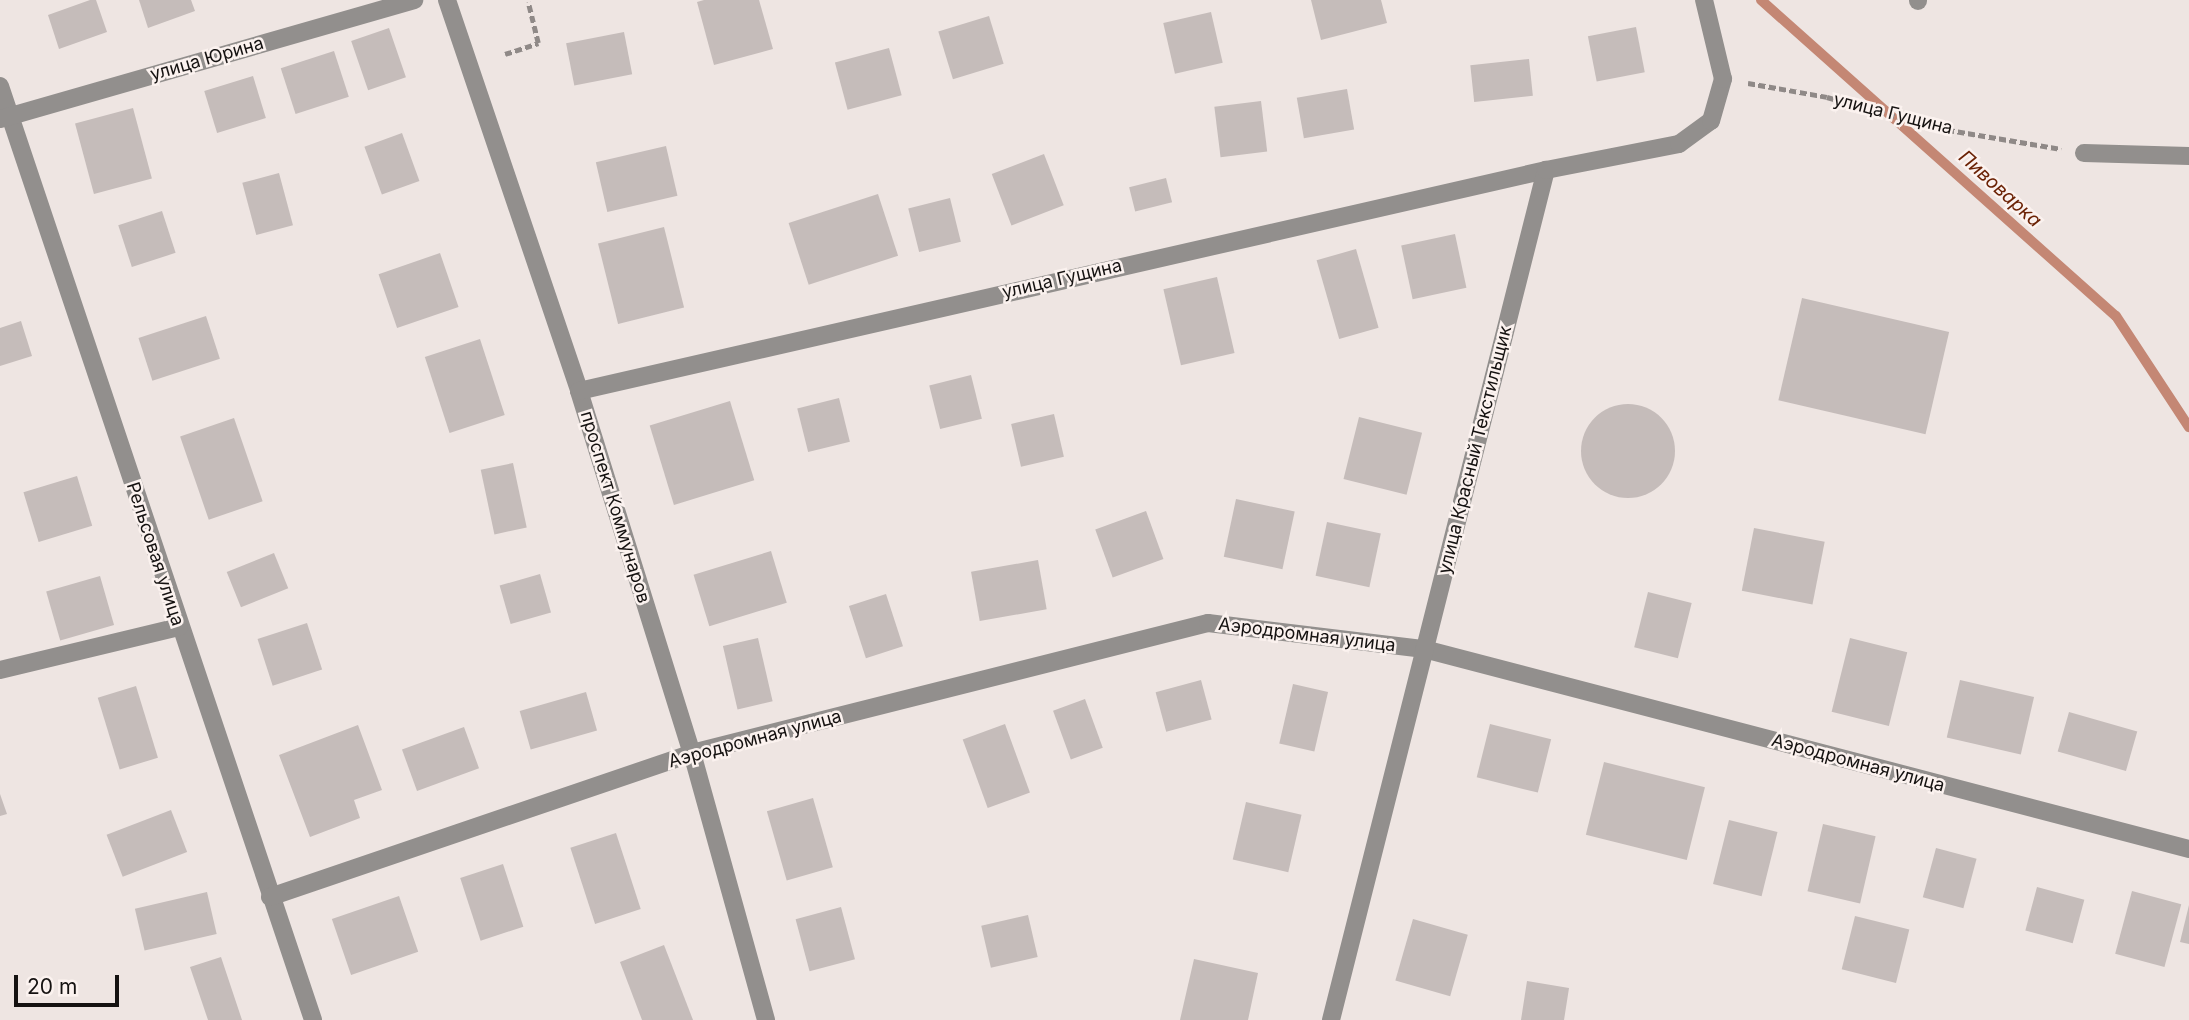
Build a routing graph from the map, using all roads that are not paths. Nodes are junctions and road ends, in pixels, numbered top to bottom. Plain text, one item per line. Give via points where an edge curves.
1 (414, 0) edge
2 (447, 0) edge
3 (1704, 0) edge
4 (0, 86) edge
5 (6, 117) edge
6 (2084, 153) road end
7 (2189, 156) edge
8 (1546, 170) junction
9 (579, 391) junction
10 (179, 627) junction
11 (1424, 649) junction
12 (0, 670) edge
13 (692, 754) junction
14 (2189, 849) edge
15 (270, 897) junction
16 (313, 1020) edge
17 (766, 1020) edge
18 (1331, 1020) edge

1 - 5 street, улица Юрина
2 - 9 street, проспект Коммунаров
3 - 8 street via 1723,79 1711,121 1679,144
4 - 5 street, Рельсовая улица
5 - 10 street, Рельсовая улица
6 - 7 street
8 - 9 street, улица Гущина
8 - 11 street, улица Красный Текстильщик
9 - 13 street, проспект Коммунаров
10 - 12 street
10 - 15 street, Рельсовая улица
11 - 13 street, Аэродромная улица via 1208,623
11 - 14 street, Аэродромная улица
11 - 18 street, улица Красный Текстильщик
13 - 15 street, Аэродромная улица
13 - 17 street, проспект Коммунаров
15 - 16 street, Рельсовая улица

